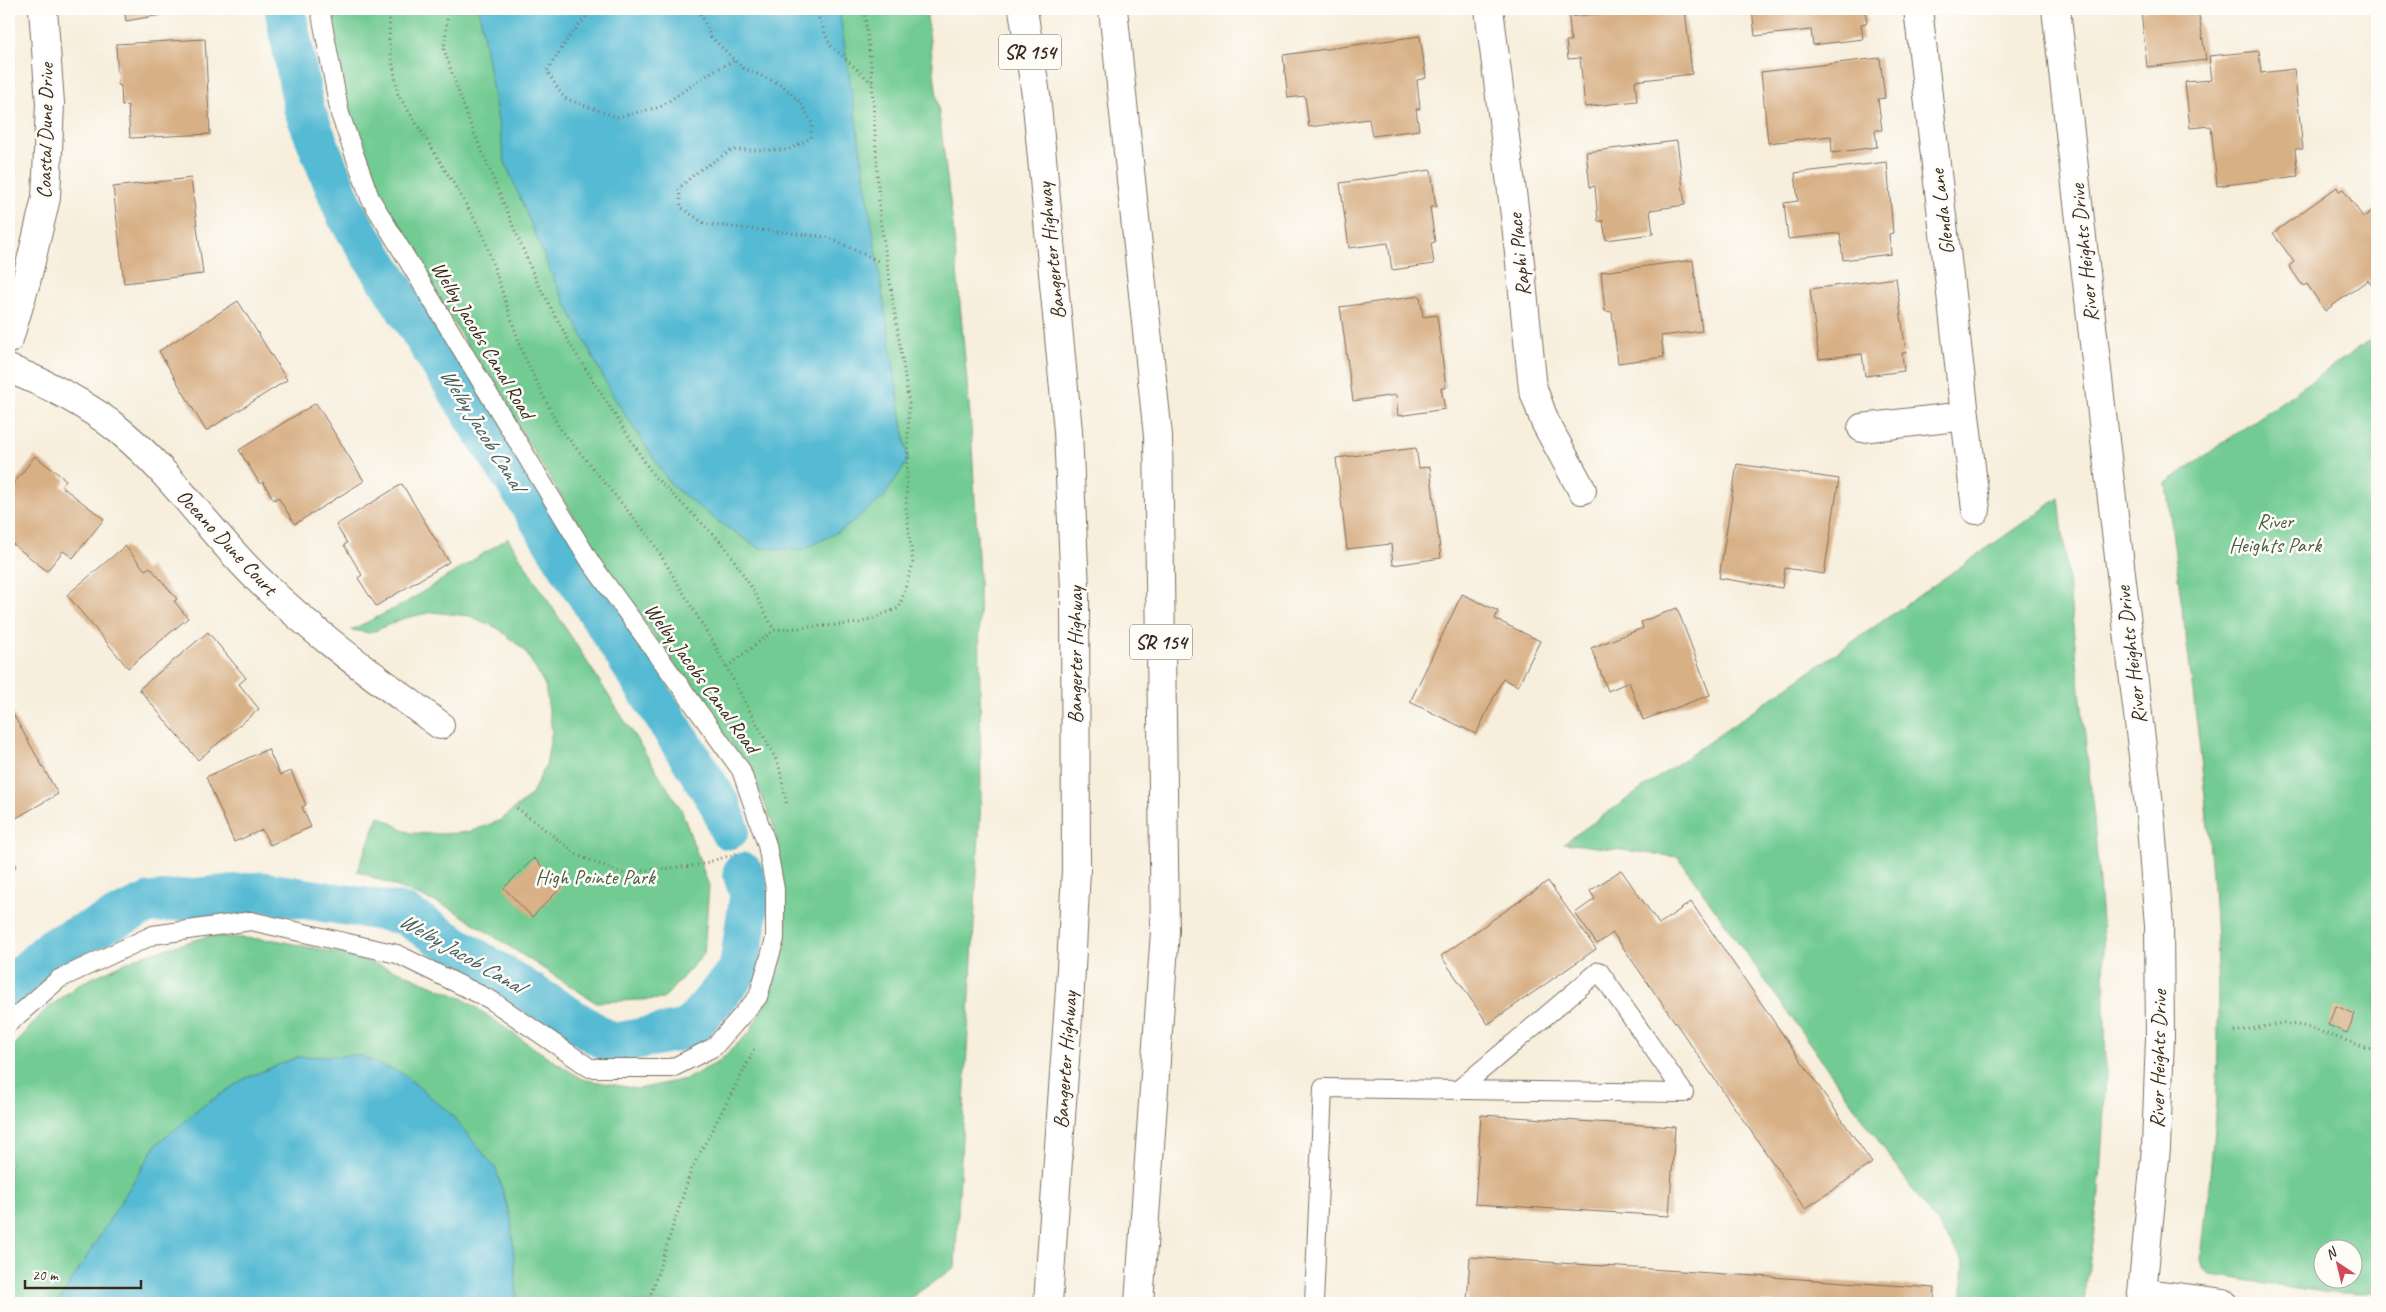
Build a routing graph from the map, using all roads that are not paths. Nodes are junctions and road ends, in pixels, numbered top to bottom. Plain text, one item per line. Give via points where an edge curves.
1 (44, 9) edge
2 (320, 9) edge
3 (1024, 9) edge
4 (1113, 9) edge
5 (1489, 9) edge
6 (1918, 9) edge
7 (2056, 9) edge
8 (9, 339) edge
9 (9, 369) edge
10 (1965, 416) junction
11 (1862, 428) dead end
12 (1582, 490) dead end
13 (1976, 510) dead end
14 (440, 725) dead end
15 (9, 1024) edge
16 (1458, 1090) junction
17 (2142, 1298) edge
18 (1048, 1303) edge
19 (1139, 1303) edge
20 (1314, 1303) edge
21 (2223, 1303) edge

1 - 8 main road, Coastal Dune Drive via 50,103 46,198
2 - 15 lane, Welby Jacobs Canal Road via 340,114 370,198 591,563 741,770 767,845 775,889 775,939 758,997 714,1047 672,1068 590,1068 490,1000 397,954 251,921 153,935 59,979
3 - 18 main road, Bangerter Highway / SR 154 via 1036,95 1068,431 1075,590 1076,870
4 - 19 main road, SR 154 via 1158,436 1165,931
5 - 12 main road, Raphi Place via 1533,389 1545,422
6 - 10 main road, Glenda Lane
7 - 17 main road, River Heights Drive via 2150,814 2158,916 2160,1037 2156,1148
9 - 14 main road, Oceano Dune Court via 65,395 120,431 164,474 263,584 336,648
10 - 11 main road
10 - 13 main road, Glenda Lane
16 - 16 lane via 1664,1093 1684,1093 1598,971
16 - 20 lane via 1323,1088
17 - 21 main road

